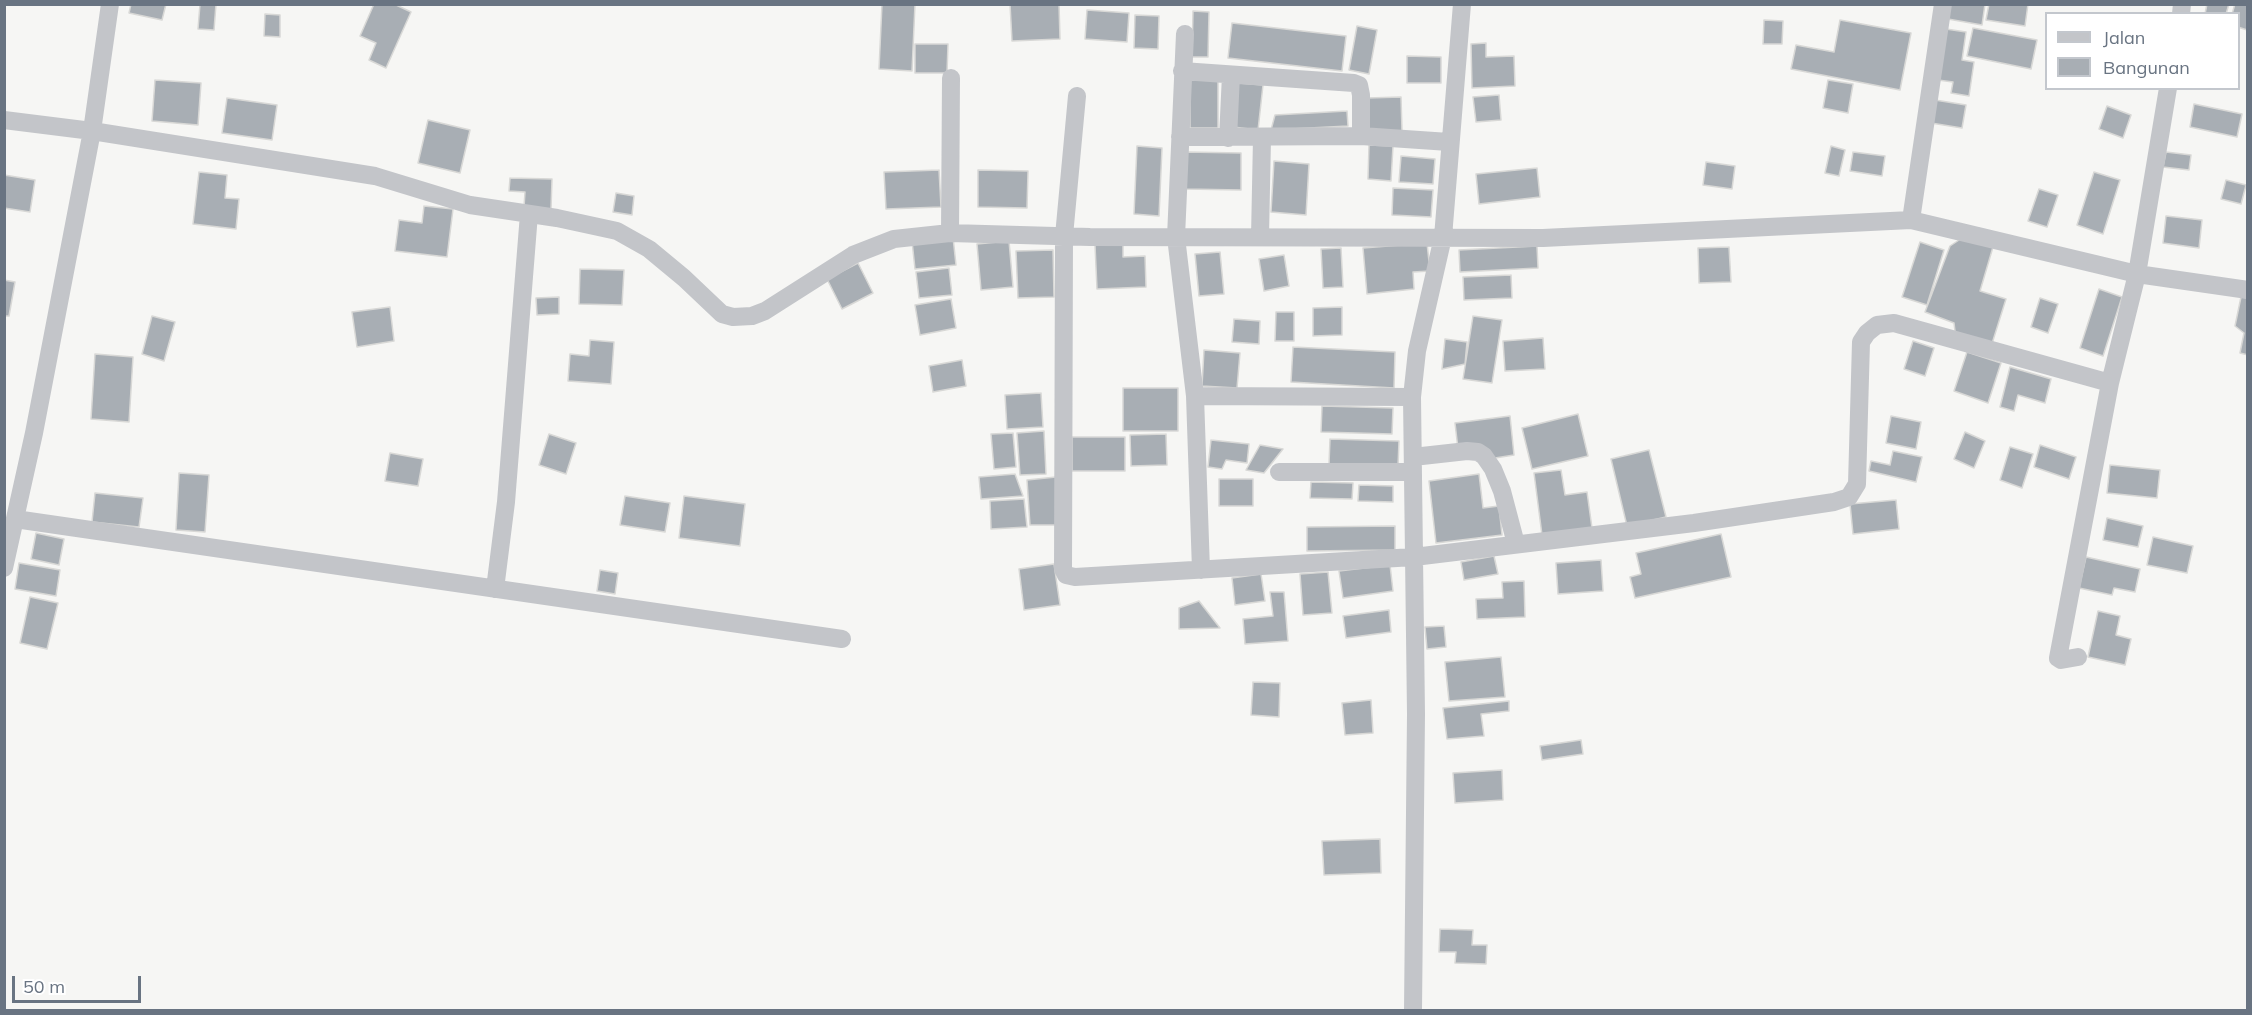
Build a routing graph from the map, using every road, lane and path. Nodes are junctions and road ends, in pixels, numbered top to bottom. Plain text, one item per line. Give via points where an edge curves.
1 (110, 4) edge
2 (1462, 4) edge
3 (1943, 4) edge
4 (1185, 34) dead end
5 (1182, 71) junction
6 (1231, 75) junction
7 (951, 78) dead end
8 (2168, 90) edge
9 (1077, 96) dead end
10 (4, 120) edge
11 (92, 131) junction
12 (1361, 136) junction
13 (1179, 137) junction
14 (1228, 138) junction
15 (1262, 138) junction
16 (1449, 142) junction
17 (529, 214) junction
18 (1911, 220) junction
19 (950, 233) junction
20 (1064, 236) junction
21 (1176, 237) junction
22 (1260, 237) junction
23 (1443, 237) junction
24 (2137, 274) junction
25 (2247, 290) edge
26 (2110, 383) junction
27 (1196, 396) junction
28 (1412, 396) junction
29 (1413, 465) junction
30 (1279, 472) dead end
31 (12, 512) edge
32 (1516, 544) junction
33 (1414, 557) junction
34 (4, 568) edge
35 (1201, 570) junction
36 (495, 589) junction
37 (842, 639) dead end
38 (2078, 657) dead end
39 (1413, 1011) edge

1 - 11 street
2 - 16 street
3 - 18 street
4 - 5 street
5 - 6 street
5 - 13 street
6 - 12 street via 1354,83 1361,95
6 - 14 street
7 - 19 street
8 - 24 street
9 - 20 street
10 - 11 street
11 - 17 street via 375,176 470,205
11 - 31 street
12 - 15 street
12 - 16 street
13 - 14 street
13 - 21 street
14 - 15 street
15 - 22 street
16 - 23 street
17 - 19 street via 616,231 649,249 722,314 733,317 765,311 853,255 894,239
17 - 36 street via 507,502
18 - 23 street via 1543,238
18 - 24 street
19 - 20 street
20 - 21 street
20 - 35 street via 1063,569 1066,575 1075,577
21 - 22 street
21 - 27 street
22 - 23 street
23 - 28 street via 1419,340
24 - 25 street
24 - 26 street
26 - 32 street via 1894,323 1877,325 1861,342 1857,484 1849,496 1834,502 1694,523
26 - 38 street via 2058,658
27 - 28 street
27 - 35 street
28 - 29 street
29 - 30 street
29 - 32 street via 1467,452 1484,456 1502,491
29 - 33 street
31 - 34 street
31 - 36 street
32 - 33 street
33 - 35 street
33 - 39 street
36 - 37 street

